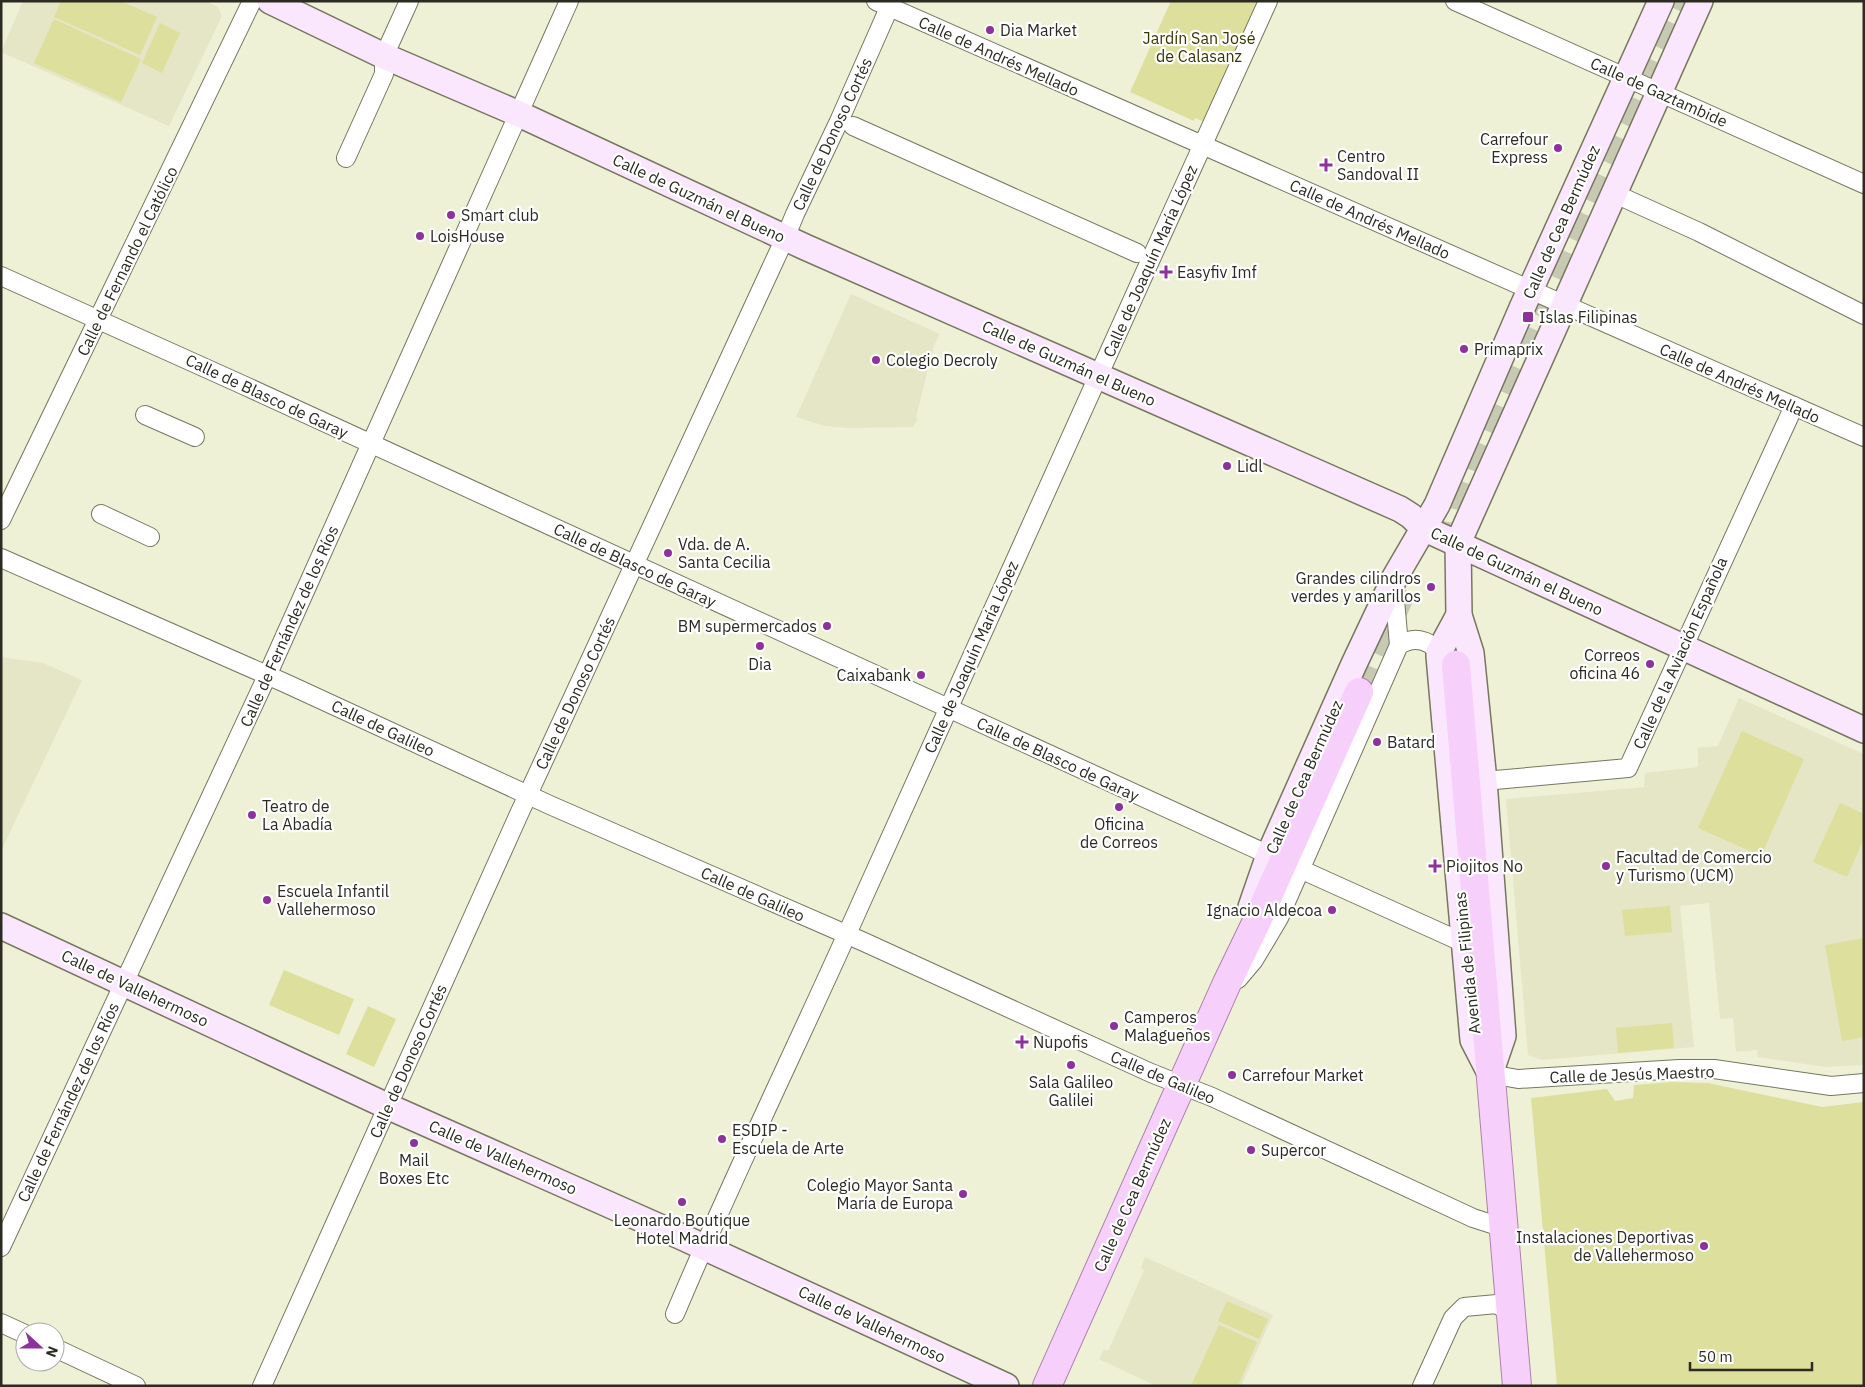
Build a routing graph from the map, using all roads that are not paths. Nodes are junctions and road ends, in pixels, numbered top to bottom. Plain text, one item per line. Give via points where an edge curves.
1 (252, 1) edge
2 (270, 1) edge
3 (409, 1) edge
4 (569, 1) edge
5 (1268, 1) edge
6 (1454, 1) edge
7 (1661, 1) edge
8 (1700, 1) edge
9 (886, 3) edge
10 (384, 56) junction
11 (1626, 78) junction
12 (1659, 92) junction
13 (519, 114) junction
14 (853, 126) dead end
15 (1203, 145) junction
16 (346, 158) dead end
17 (1864, 184) edge
18 (1624, 198) dead end
19 (785, 238) junction
20 (1137, 253) dead end
21 (1, 276) edge
22 (1530, 290) junction
23 (1564, 305) junction
24 (1864, 315) edge
25 (98, 319) junction
26 (1098, 376) junction
27 (1794, 406) junction
28 (145, 415) dead end
29 (195, 437) dead end
30 (1864, 437) edge
31 (371, 443) junction
32 (101, 514) dead end
33 (1, 520) edge
34 (1423, 528) junction
35 (150, 537) dead end
36 (1458, 543) junction
37 (1, 558) edge
38 (635, 564) junction
39 (1395, 576) junction
40 (1459, 615) junction
41 (1399, 645) junction
42 (1683, 647) junction
43 (1447, 658) junction
44 (267, 676) junction
45 (1359, 692) tunnel mouth
46 (948, 708) junction
47 (1864, 730) edge
48 (1484, 781) junction
49 (528, 794) junction
50 (1269, 856) junction
51 (1300, 869) junction
52 (2, 927) edge
53 (846, 935) junction
54 (1464, 943) junction
55 (124, 983) junction
56 (1222, 994) junction
57 (1490, 1074) junction
58 (1864, 1083) edge
59 (1181, 1086) junction
60 (387, 1106) junction
61 (1504, 1228) junction
62 (1, 1246) edge
63 (703, 1247) junction
64 (674, 1314) dead end
65 (1511, 1314) junction
66 (1, 1323) edge
67 (15, 1329) edge
68 (65, 1353) edge
69 (136, 1386) edge
70 (262, 1386) edge
71 (1006, 1386) edge
72 (1048, 1386) edge
73 (1422, 1386) edge
74 (1517, 1386) edge

1 - 25 street, Calle de Fernando el Católico
2 - 10 street, Calle de Guzmán el Bueno
3 - 10 street
4 - 13 street, Calle de Fernández de los Ríos
5 - 15 street, Calle de Joaquín María López
6 - 11 street, Calle de Gaztambide
7 - 11 street, Calle de Cea Bermúdez
8 - 12 street
9 - 15 street, Calle de Andrés Mellado
9 - 19 street, Calle de Donoso Cortés via 840,120
10 - 13 street, Calle de Guzmán el Bueno
10 - 16 street via 384,74
11 - 12 street, Calle de Gaztambide
11 - 22 street, Calle de Cea Bermúdez
12 - 17 street, Calle de Gaztambide
12 - 23 street
13 - 19 street, Calle de Guzmán el Bueno
13 - 31 street, Calle de Fernández de los Ríos
14 - 20 street, Calle de Donoso Cortés
15 - 22 street, Calle de Andrés Mellado
15 - 26 street, Calle de Joaquín María López
18 - 24 street
19 - 26 street, Calle de Guzmán el Bueno
19 - 38 street, Calle de Donoso Cortés
21 - 25 street, Calle de Blasco de Garay
22 - 23 street, Calle de Andrés Mellado
22 - 34 street, Calle de Cea Bermúdez via 1437,505
23 - 27 street, Calle de Andrés Mellado
23 - 36 street
25 - 31 street, Calle de Blasco de Garay
25 - 33 street, Calle de Fernando el Católico
26 - 34 street, Calle de Guzmán el Bueno via 1400,508
26 - 46 street, Calle de Joaquín María López
27 - 30 street, Calle de Andrés Mellado
27 - 42 street, Calle de la Aviación Española
28 - 29 street
31 - 38 street, Calle de Blasco de Garay
31 - 44 street, Calle de Fernández de los Ríos
32 - 35 street
34 - 36 street, Calle de Guzmán el Bueno
34 - 39 street, Calle de Cea Bermúdez
36 - 40 street, Avenida de Filipinas
36 - 42 street, Calle de Guzmán el Bueno
37 - 44 street, Calle de Galileo
38 - 46 street, Calle de Blasco de Garay
38 - 49 street, Calle de Donoso Cortés
39 - 41 street, Calle de Cea Bermúdez
39 - 50 street, Calle de Cea Bermúdez
40 - 43 street, Avenida de Filipinas
40 - 48 street, Avenida de Filipinas via 1471,653
41 - 43 street via 1419,639 1434,645
41 - 51 street, Calle de Cea Bermúdez
42 - 47 street, Calle de Guzmán el Bueno
42 - 48 street, Calle de la Aviación Española via 1628,768
43 - 54 street, Avenida de Filipinas
43 - 57 main road, Avenida de Filipinas
44 - 49 street, Calle de Galileo
44 - 55 street, Calle de Fernández de los Ríos
45 - 56 main road, Calle de Cea Bermúdez
46 - 50 street, Calle de Blasco de Garay
46 - 53 street, Calle de Joaquín María López
48 - 57 street, Avenida de Filipinas via 1504,1036
49 - 53 street, Calle de Galileo
49 - 60 street, Calle de Donoso Cortés
50 - 56 street, Calle de Cea Bermúdez
51 - 54 street
51 - 56 street, Calle de Cea Bermúdez via 1279,918 1254,960
52 - 55 street, Calle de Vallehermoso
53 - 59 street, Calle de Galileo
53 - 63 street, Calle de Joaquín María López
54 - 57 street, Avenida de Filipinas via 1474,1040
55 - 60 street, Calle de Vallehermoso
55 - 62 street, Calle de Fernández de los Ríos
56 - 59 main road, Calle de Cea Bermúdez
57 - 58 street, Calle de Jesús Maestro via 1518,1079 1714,1069 1831,1086
57 - 61 main road, Avenida de Filipinas
59 - 61 street, Calle de Galileo via 1212,1097 1474,1218
59 - 72 main road, Calle de Cea Bermúdez
60 - 63 street, Calle de Vallehermoso
60 - 70 street, Calle de Donoso Cortés
61 - 65 main road, Avenida de Filipinas
63 - 64 street, Calle de Joaquín María López
63 - 71 street, Calle de Vallehermoso
65 - 73 street via 1497,1304 1464,1307 1454,1318
65 - 74 main road, Avenida de Filipinas
66 - 67 street
68 - 69 street

